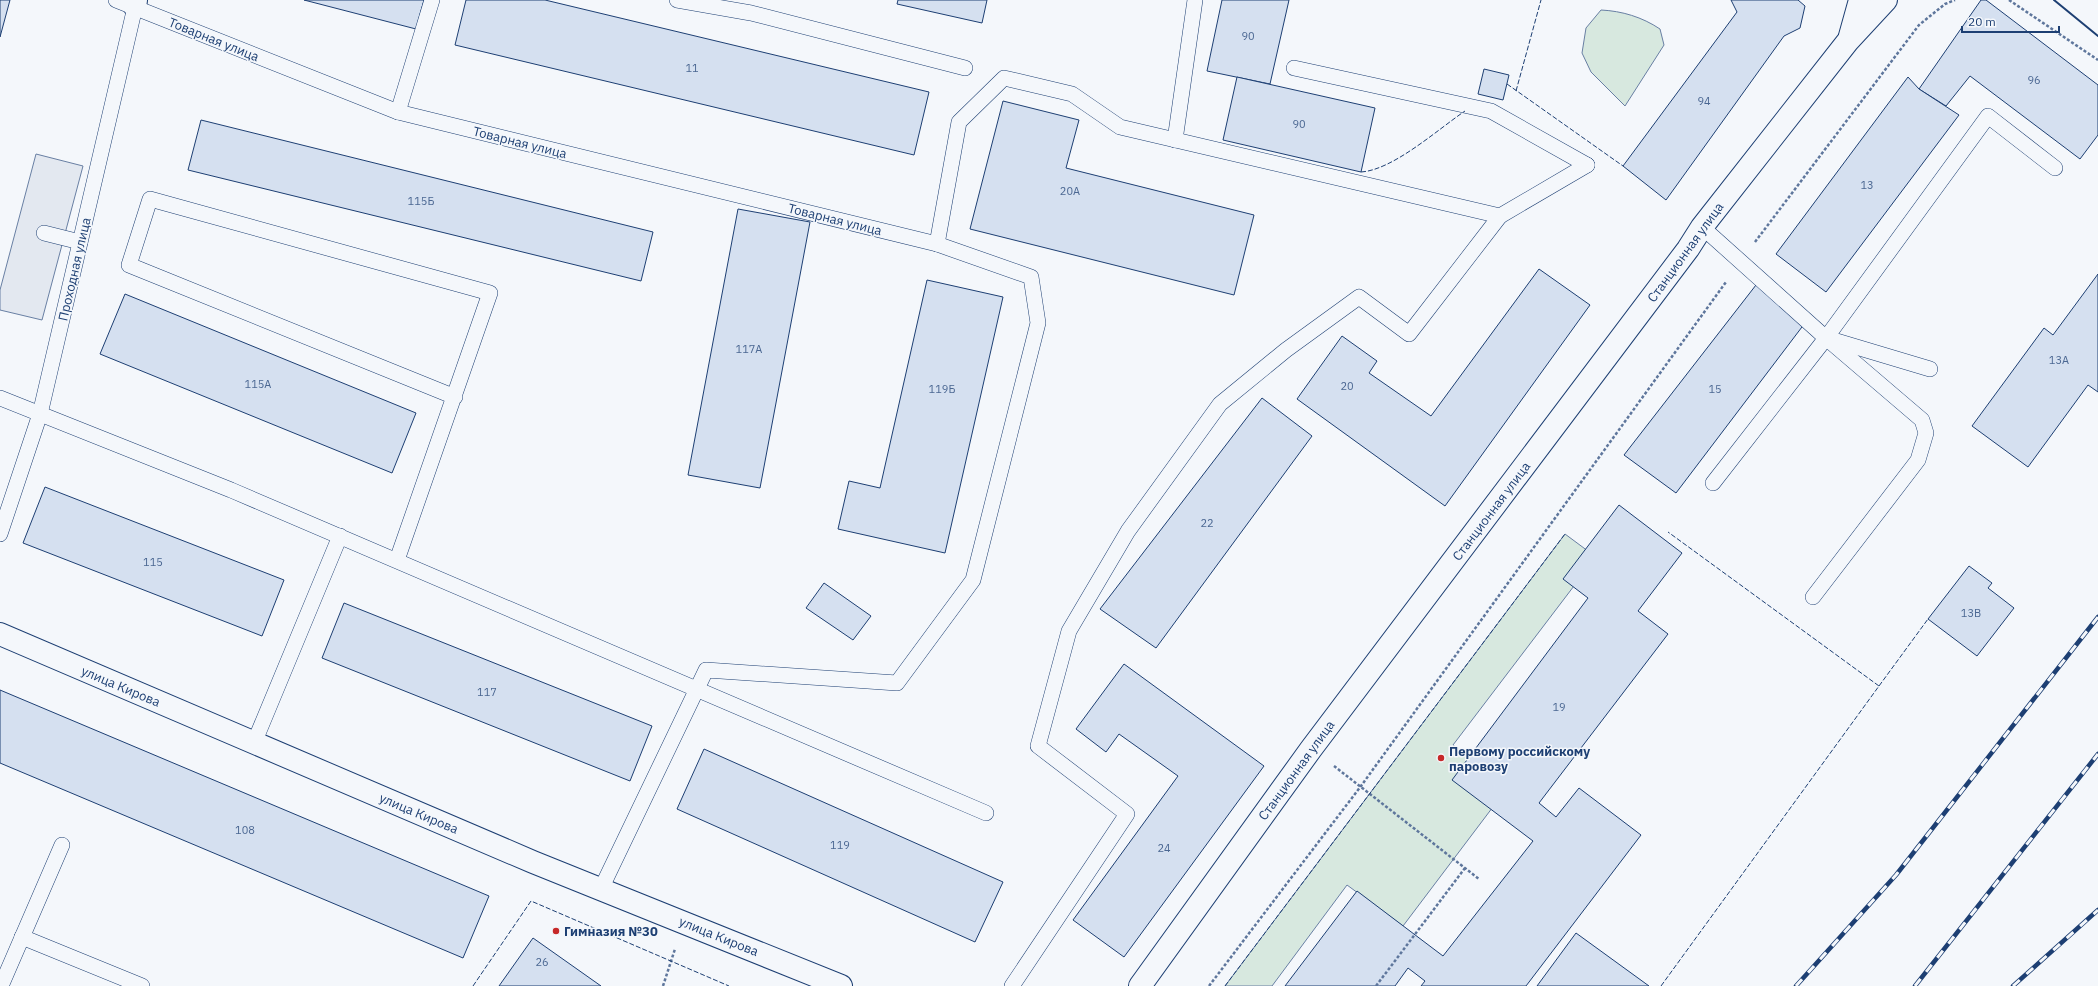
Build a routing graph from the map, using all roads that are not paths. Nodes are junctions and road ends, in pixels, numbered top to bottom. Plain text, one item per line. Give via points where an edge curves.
1 (432, 0) edge
2 (677, 0) edge
3 (1195, 0) edge
4 (1849, 0) edge
5 (1860, 0) edge
6 (1886, 0) edge
7 (129, 2) edge
8 (753, 7) edge
9 (1848, 41) junction
10 (964, 68) dead end
11 (1294, 68) dead end
12 (398, 112) junction
13 (1175, 140) junction
14 (2055, 168) dead end
15 (1500, 216) junction
16 (1702, 227) junction
17 (44, 233) dead end
18 (80, 242) junction
19 (937, 244) junction
20 (1826, 338) junction
21 (1930, 369) dead end
22 (455, 397) junction
23 (0, 398) edge
24 (40, 414) junction
25 (1713, 484) dead end
26 (0, 534) edge
27 (340, 536) junction
28 (397, 560) junction
29 (1813, 596) dead end
30 (0, 634) edge
31 (697, 688) junction
32 (254, 743) junction
33 (986, 813) dead end
34 (62, 845) dead end
35 (601, 890) junction
36 (22, 937) junction
37 (1, 986) edge
38 (142, 986) edge
39 (841, 986) edge
40 (1012, 986) edge
41 (1140, 986) edge

1 - 12 lane
2 - 8 lane
3 - 13 lane
4 - 9 main road
5 - 9 main road, Станционная улица
6 - 9 main road, Станционная улица
7 - 12 lane, Товарная улица
7 - 18 lane, Проходная улица
8 - 10 lane
9 - 16 main road, Станционная улица
11 - 15 lane via 1491,111 1587,165
12 - 19 lane, Товарная улица
13 - 15 lane
13 - 19 lane via 1120,127 1072,94 1004,78 959,122
14 - 20 lane via 1988,116
15 - 40 lane via 1409,334 1359,297 1286,350 1220,404 1128,531 1069,631 1038,746 1127,814
16 - 20 lane
16 - 41 main road, Станционная улица via 1311,749
17 - 18 lane
18 - 24 lane, Проходная улица
19 - 31 lane, Товарная улица via 1031,277 1038,323 973,580 897,684 706,670
20 - 21 lane
20 - 25 lane
20 - 29 lane via 1922,420 1926,433 1918,460
22 - 22 lane via 490,293 150,199 129,265
22 - 28 lane
23 - 24 lane
24 - 26 lane, Проходная улица
24 - 27 lane
27 - 28 lane
27 - 32 lane
28 - 31 lane
30 - 32 main road, улица Кирова
31 - 33 lane
31 - 35 lane
32 - 35 main road, улица Кирова
34 - 36 lane
35 - 39 main road, улица Кирова
36 - 37 lane
36 - 38 lane

